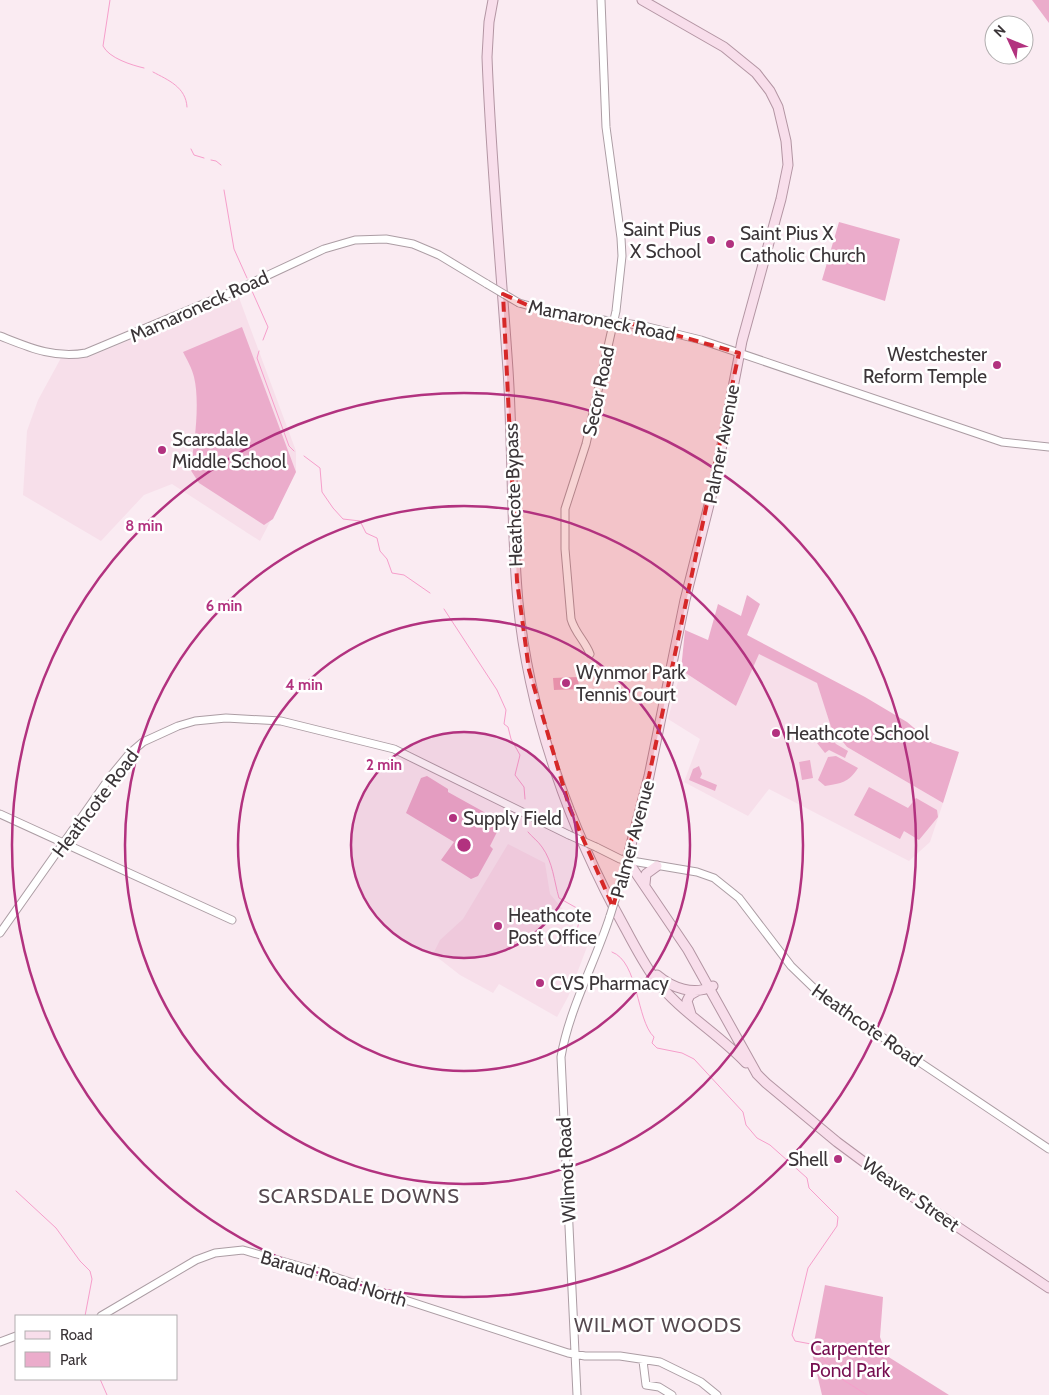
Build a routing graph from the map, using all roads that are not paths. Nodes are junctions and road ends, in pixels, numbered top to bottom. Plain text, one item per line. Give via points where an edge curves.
1 (493, 0) edge
2 (601, 0) edge
3 (642, 0) edge
4 (613, 321) junction
5 (0, 336) edge
6 (739, 353) junction
7 (1049, 447) edge
8 (590, 654) dead end
9 (0, 814) edge
10 (64, 843) junction
11 (627, 860) junction
12 (656, 866) junction
13 (645, 884) junction
14 (232, 920) dead end
15 (0, 933) edge
16 (599, 952) joint
17 (647, 966) junction
18 (711, 987) junction
19 (697, 990) junction
20 (694, 1017) junction
21 (757, 1074) junction
22 (778, 1093) junction
23 (1049, 1150) edge
24 (1049, 1288) edge
25 (103, 1315) edge
26 (15, 1336) edge
27 (0, 1342) edge
28 (576, 1354) junction
29 (644, 1361) junction
30 (577, 1395) edge
31 (672, 1395) edge
32 (717, 1395) edge

1 - 17 main road, Heathcote Bypass via 487,41 487,74 508,367 517,581 524,644 537,705 570,809 609,899
2 - 4 street, Secor Road via 606,127 621,238 621,266
3 - 6 main road, Palmer Avenue via 709,37 744,62 770,91 778,107 788,165
4 - 5 street, Mamaroneck Road, bridge via 555,313 519,303 413,244 394,239 362,239 324,249 232,292 86,353 60,355
4 - 6 street, Mamaroneck Road via 676,334
4 - 8 street, Secor Road via 586,444 565,510 571,618 576,633
6 - 7 street, Mamaroneck Road via 1002,442
6 - 11 main road, Palmer Avenue via 713,490
9 - 10 street
10 - 11 street, Heathcote Road, bridge via 118,766 143,742 195,721 226,718 290,722 394,750
10 - 14 street
10 - 15 street, Heathcote Road
11 - 12 street, Heathcote Road
11 - 13 main road, Weaver Street
11 - 16 street, Palmer Avenue, bridge
12 - 13 main road via 646,874
12 - 23 street, Heathcote Road via 706,874 731,890 790,966 824,998
13 - 18 main road, Weaver Street
16 - 28 street, Wilmot Road via 570,1018 561,1057
17 - 19 main road, Heathcote Bypass via 667,983
17 - 20 main road, Heathcote Bypass via 658,983
18 - 19 main road, Heathcote Bypass
18 - 21 main road, Weaver Street
18 - 22 main road, Weaver Street
19 - 20 main road via 687,1001 687,1008
20 - 21 main road, Heathcote Bypass via 736,1051
21 - 22 main road, Weaver Street
22 - 24 main road, Weaver Street via 895,1185
25 - 28 street, Baraud Road North via 196,1260 215,1253 243,1250
26 - 27 street
28 - 29 street, Baraud Road North via 620,1356
28 - 30 street, Wilmot Road
29 - 31 street via 646,1385 659,1387
29 - 32 street, Baraud Road North via 668,1366 701,1382

